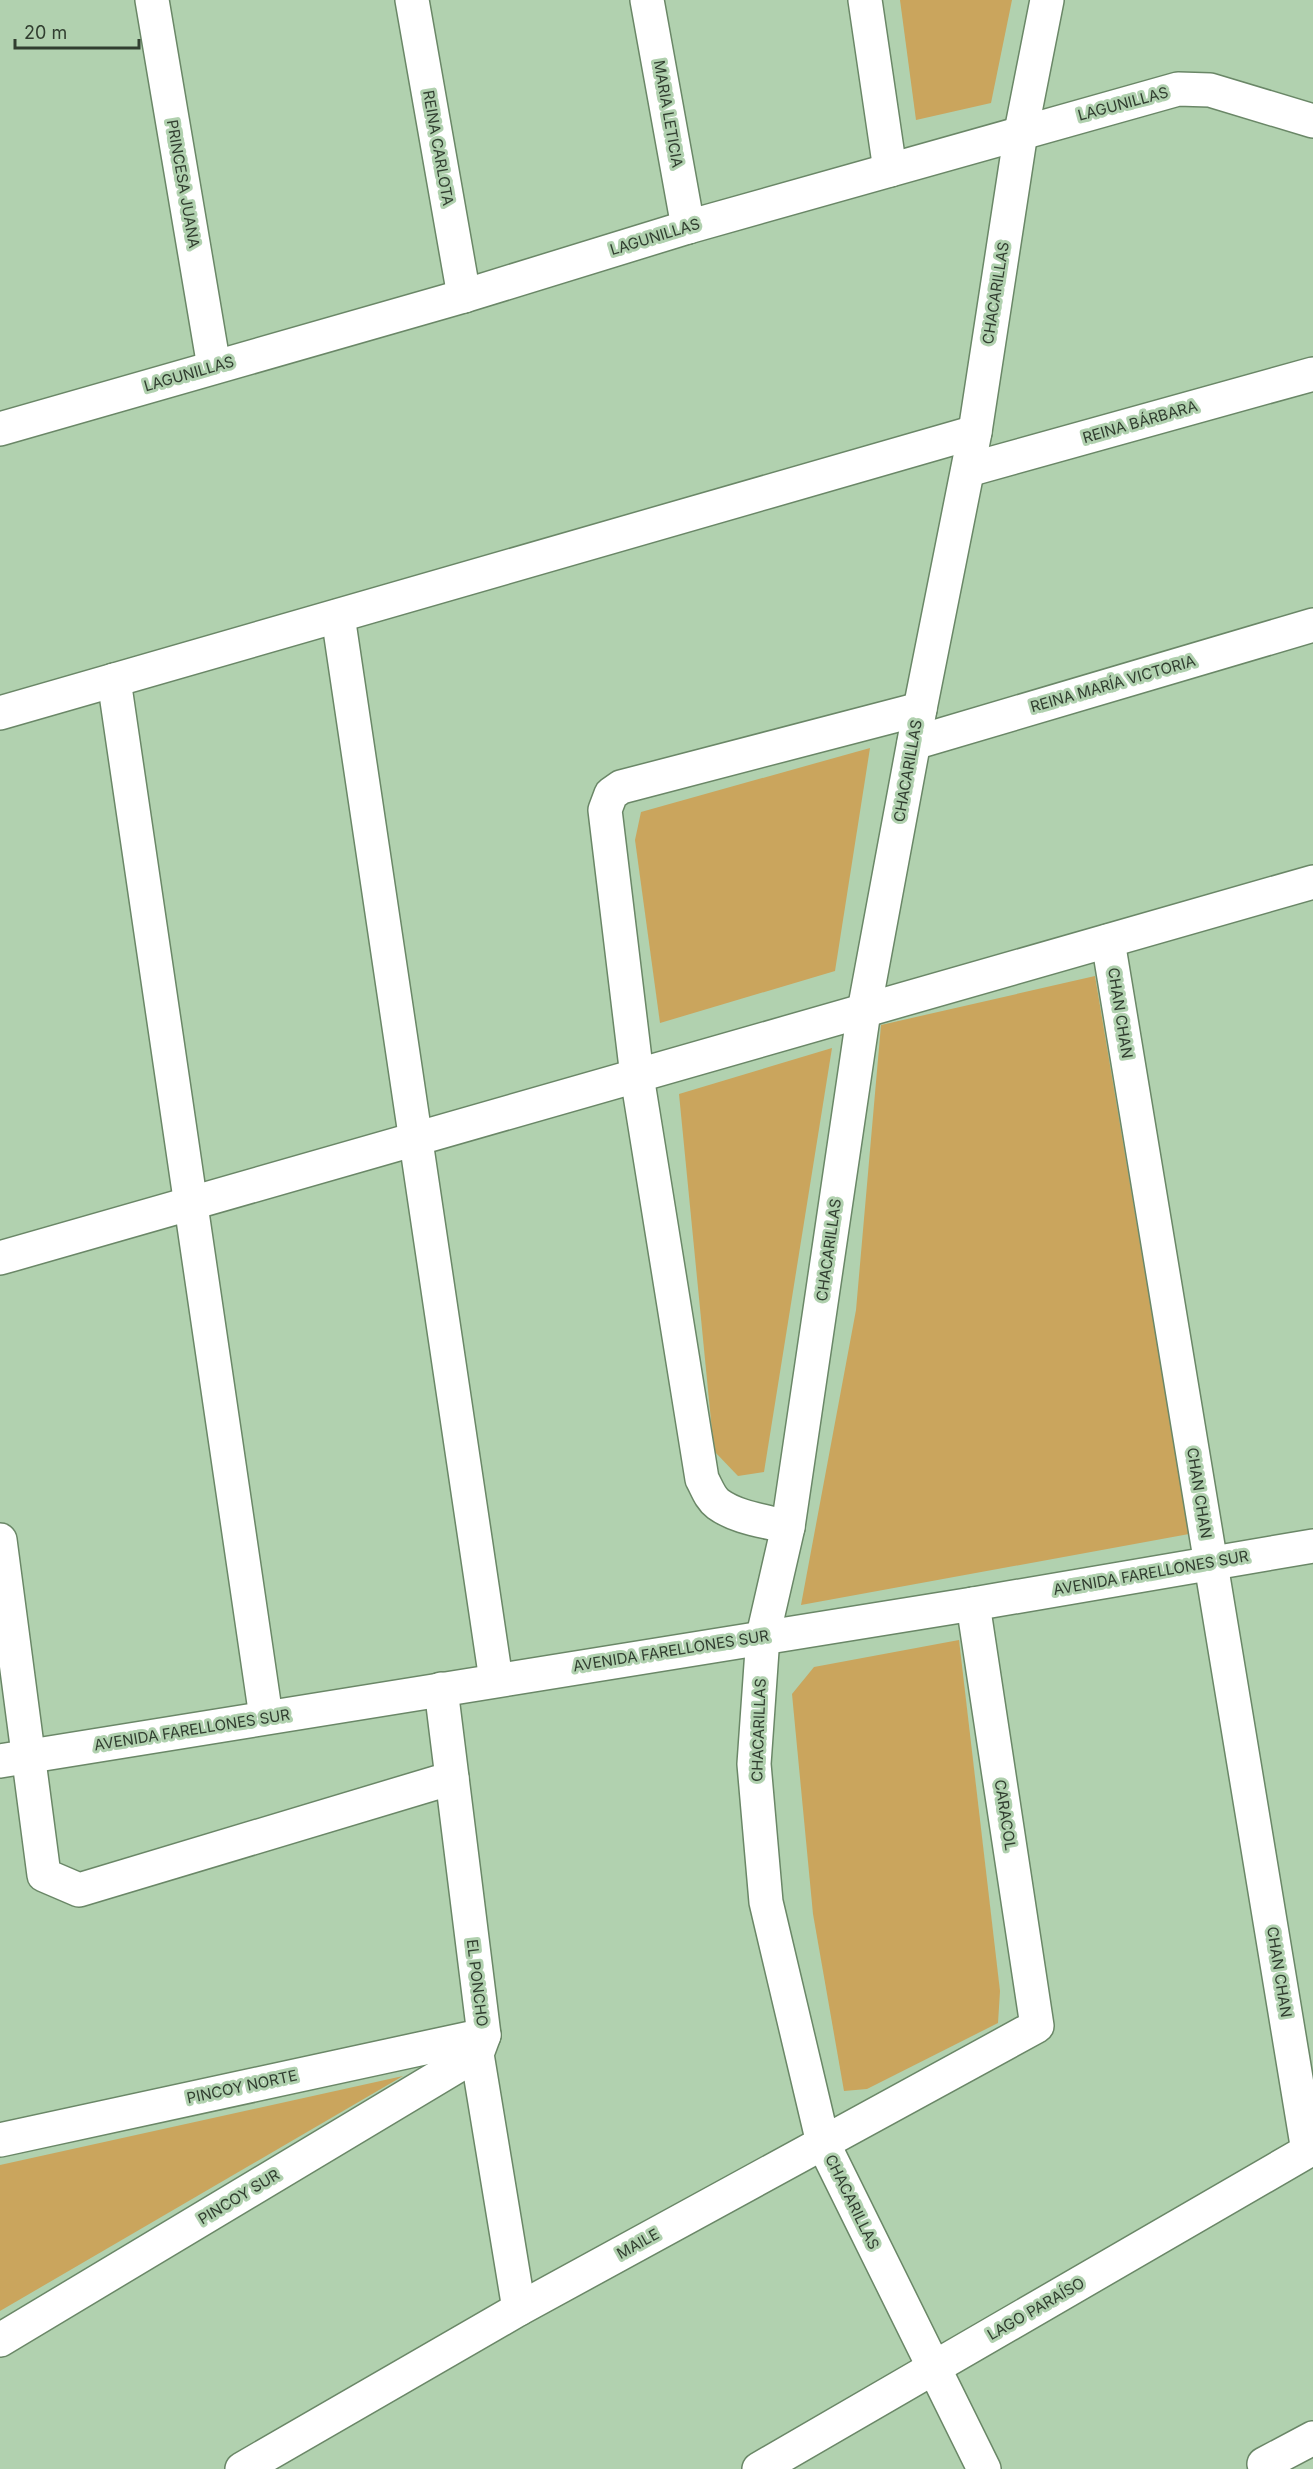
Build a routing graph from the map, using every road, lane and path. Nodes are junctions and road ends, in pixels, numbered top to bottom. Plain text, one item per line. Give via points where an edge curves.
1 (152, 0) edge
2 (412, 0) edge
3 (647, 0) edge
4 (866, 0) edge
5 (1047, 0) edge
6 (1313, 121) edge
7 (1021, 132) junction
8 (890, 170) junction
9 (688, 227) junction
10 (464, 296) junction
11 (214, 367) junction
12 (1313, 374) edge
13 (0, 429) edge
14 (975, 432) junction
15 (968, 470) junction
16 (338, 616) junction
17 (1313, 625) edge
18 (114, 680) junction
19 (920, 709) junction
20 (0, 713) edge
21 (914, 742) junction
22 (1313, 882) edge
23 (1107, 941) junction
24 (864, 1011) junction
25 (637, 1076) junction
26 (416, 1139) junction
27 (192, 1203) junction
28 (0, 1258) edge
29 (788, 1527) junction
30 (0, 1540) edge
31 (1313, 1546) edge
32 (1211, 1563) junction
33 (973, 1604) junction
34 (763, 1636) junction
35 (496, 1680) junction
36 (441, 1689) junction
37 (266, 1718) junction
38 (15, 1758) edge
39 (452, 1778) junction
40 (1037, 2026) joint
41 (480, 2044) junction
42 (0, 2140) edge
43 (823, 2143) junction
44 (1311, 2150) edge
45 (519, 2309) junction
46 (0, 2340) edge
47 (934, 2368) junction
48 (1313, 2438) edge
49 (242, 2469) edge
50 (759, 2469) edge
51 (984, 2469) edge
52 (1266, 2469) edge

1 - 11 street, PRINCESA JUANA
2 - 10 street, REINA CARLOTA
3 - 9 street, MARIA LETICIA
4 - 8 street
5 - 7 street, CHACARILLAS
6 - 7 street, LAGUNILLAS via 1210,90 1178,89
7 - 8 street, LAGUNILLAS
7 - 14 street, CHACARILLAS
8 - 9 street, LAGUNILLAS
9 - 10 street, LAGUNILLAS
10 - 11 street, LAGUNILLAS
11 - 13 street, LAGUNILLAS
12 - 15 street, REINA BÁRBARA
14 - 15 street, CHACARILLAS
14 - 16 street
15 - 19 street, CHACARILLAS
16 - 18 street
16 - 26 street
17 - 21 street, REINA MARÍA VICTORIA
18 - 20 street
18 - 27 street
19 - 21 street, CHACARILLAS
19 - 25 street via 621,787 611,794 605,810
21 - 24 street, CHACARILLAS
22 - 23 street
23 - 24 street
23 - 32 street, CHAN CHAN
24 - 25 street
24 - 29 street, CHACARILLAS
25 - 26 street
25 - 29 street via 702,1479 717,1503
26 - 27 street
26 - 35 street
27 - 28 street
27 - 37 street
29 - 34 street, CHACARILLAS
30 - 38 street
31 - 32 street, AVENIDA FARELLONES SUR
32 - 33 street, AVENIDA FARELLONES SUR
32 - 44 street, CHAN CHAN
33 - 34 street, AVENIDA FARELLONES SUR
33 - 40 street, CARACOL
34 - 35 street, AVENIDA FARELLONES SUR
34 - 43 street, CHACARILLAS via 754,1764 766,1902
35 - 36 street, AVENIDA FARELLONES SUR
36 - 37 street, AVENIDA FARELLONES SUR
36 - 39 street, EL PONCHO
37 - 38 street, AVENIDA FARELLONES SUR
38 - 39 street via 44,1875 79,1890
39 - 41 street, EL PONCHO
40 - 43 street, MAILE
41 - 42 street, PINCOY NORTE
41 - 45 street, EL PONCHO
41 - 46 street, PINCOY SUR
43 - 45 street, MAILE
43 - 47 street, CHACARILLAS
44 - 47 street, LAGO PARAÍSO
45 - 49 street, MAILE
47 - 50 street, LAGO PARAÍSO
47 - 51 street, CHACARILLAS
48 - 52 street via 1264,2464

